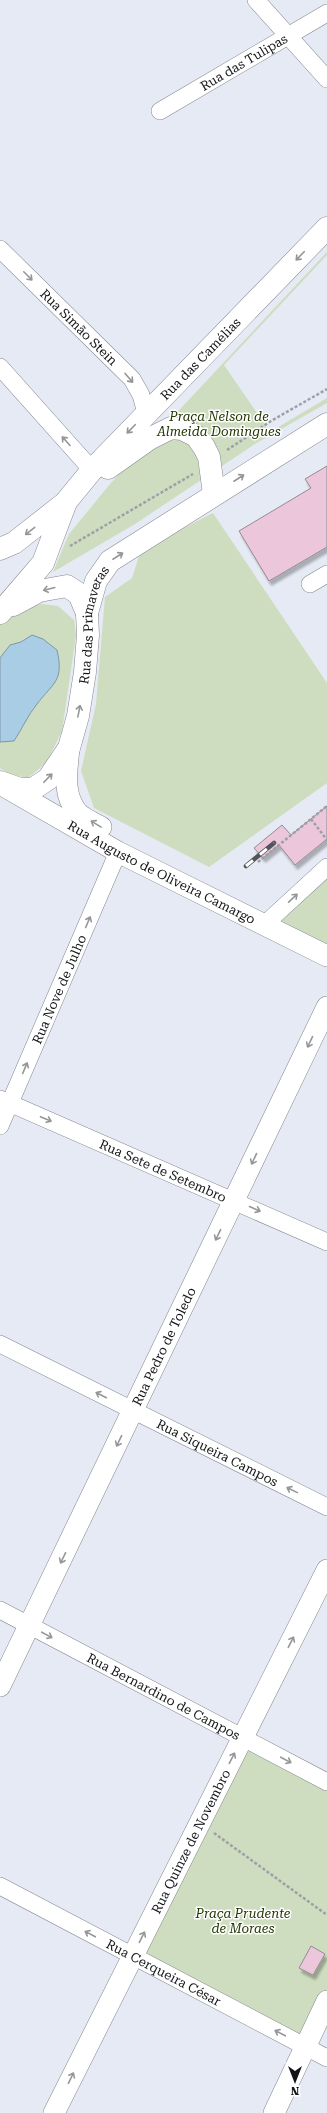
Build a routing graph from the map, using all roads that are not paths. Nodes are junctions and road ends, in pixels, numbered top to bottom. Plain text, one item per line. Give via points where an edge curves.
1 (256, 0) edge
2 (327, 13) edge
3 (287, 36) junction
4 (327, 79) edge
5 (160, 111) dead end
6 (327, 228) edge
7 (0, 249) edge
8 (0, 367) edge
9 (146, 414) junction
10 (327, 424) edge
11 (92, 470) junction
12 (214, 494) junction
13 (65, 503) junction
14 (0, 549) edge
15 (327, 574) edge
16 (310, 584) dead end
17 (0, 612) edge
18 (87, 613) junction
19 (69, 748) junction
20 (0, 783) edge
21 (118, 852) junction
22 (327, 867) edge
23 (264, 925) junction
24 (327, 956) edge
25 (327, 1007) edge
26 (5, 1101) edge
27 (0, 1126) edge
28 (235, 1200) junction
29 (327, 1242) edge
30 (0, 1344) edge
31 (134, 1412) junction
32 (327, 1507) edge
33 (327, 1570) edge
34 (0, 1610) edge
35 (30, 1626) junction
36 (0, 1686) edge
37 (243, 1738) junction
38 (327, 1782) edge
39 (0, 1886) edge
40 (132, 1956) junction
41 (327, 2001) edge
42 (305, 2047) junction
43 (327, 2058) edge
44 (54, 2113) edge
45 (274, 2113) edge

1 - 3 street
2 - 3 street, Rua das Tulipas
3 - 4 street
3 - 5 street, Rua das Tulipas
6 -> 9 main road, Rua das Camélias
7 -> 9 street, Rua Simão Stein via 132,379 141,395
11 -> 8 street
9 -> 11 main road, Rua das Camélias
12 -> 10 main road, Rua das Primaveras
11 - 13 main road, Rua das Camélias
12 - 13 main road via 204,447 196,436 182,429 171,428 129,452
18 -> 12 main road, Rua das Primaveras via 96,582 110,561
13 -> 14 main road, Rua das Camélias via 14,543
13 - 17 main road via 43,563
15 - 16 street
18 -> 17 main road via 79,594 66,586 39,591
19 -> 18 main road, Rua das Primaveras via 78,716 85,672
20 -> 19 main road via 33,790 48,779
21 -> 19 street, Rua das Primaveras via 113,834 78,813 70,799 66,785
20 - 21 street, Rua Augusto de Oliveira Camargo
21 - 23 street, Rua Augusto de Oliveira Camargo
26 -> 21 street, Rua Nove de Julho
23 -> 22 street
23 - 24 street, Rua Augusto de Oliveira Camargo
25 -> 28 street, Rua Pedro de Toledo
26 - 27 street, Rua Nove de Julho
26 -> 28 street, Rua Sete de Setembro
28 -> 29 street, Rua Sete de Setembro
28 -> 31 street, Rua Pedro de Toledo
31 -> 30 street, Rua Siqueira Campos
32 -> 31 street, Rua Siqueira Campos
31 -> 35 street, Rua Pedro de Toledo
37 -> 33 street, Rua Quinze de Novembro
34 - 35 street, Rua Bernardino de Campos
35 - 36 street, Rua Pedro de Toledo
35 -> 37 street, Rua Bernardino de Campos
37 -> 38 street, Rua Bernardino de Campos
40 -> 37 street, Rua Quinze de Novembro
40 -> 39 street, Rua Cerqueira César
42 -> 40 street, Rua Cerqueira César
44 -> 40 street, Rua Quinze de Novembro
41 - 42 street
42 - 43 street, Rua Cerqueira César
42 - 45 street

